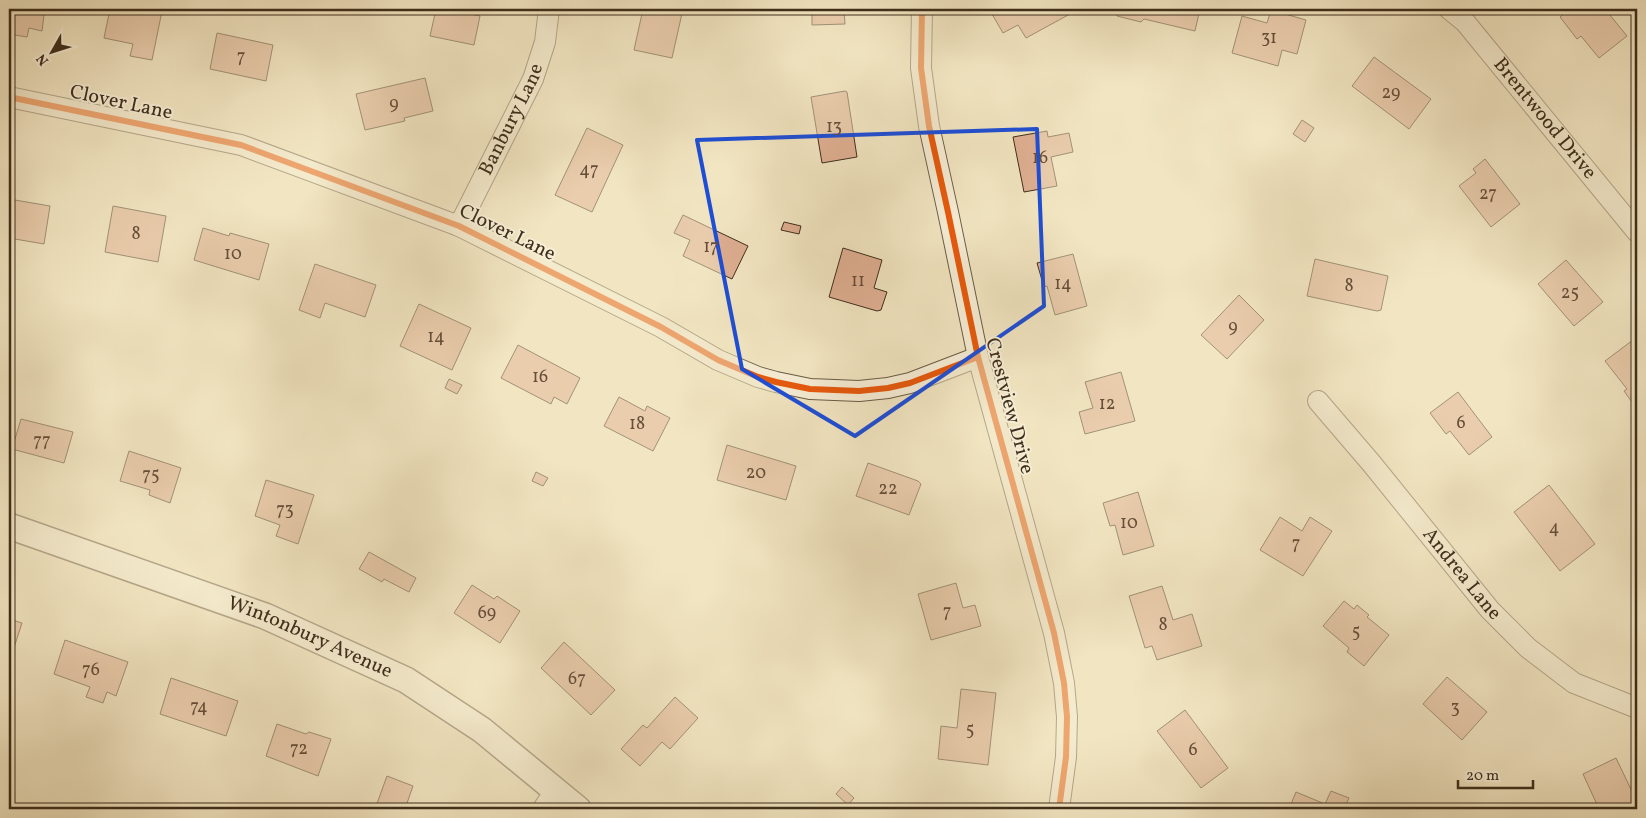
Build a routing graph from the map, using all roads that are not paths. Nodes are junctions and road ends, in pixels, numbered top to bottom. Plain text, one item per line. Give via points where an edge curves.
1 (549, 9) edge
2 (922, 9) edge
3 (1448, 9) edge
4 (9, 97) edge
5 (459, 226) junction
6 (1637, 232) edge
7 (978, 357) junction
8 (1318, 401) dead end
9 (9, 526) edge
10 (1637, 708) edge
11 (549, 799) edge
12 (578, 809) edge
13 (1059, 809) edge

1 - 5 street, Banbury Lane via 545,42 533,79
2 - 7 street, Crestview Drive via 921,68 929,126
3 - 6 street, Brentwood Drive via 1465,22
4 - 5 street, Clover Lane via 241,145
5 - 7 street, Clover Lane via 661,327 718,360 776,382 810,389 859,391 888,388 910,384
7 - 13 street, Crestview Drive via 1054,633 1064,683 1066,757
8 - 10 street, Andrea Lane via 1490,610 1528,648 1574,682
9 - 11 street, Wintonbury Avenue via 265,616 406,680 482,730
11 - 12 street, Wintonbury Avenue

